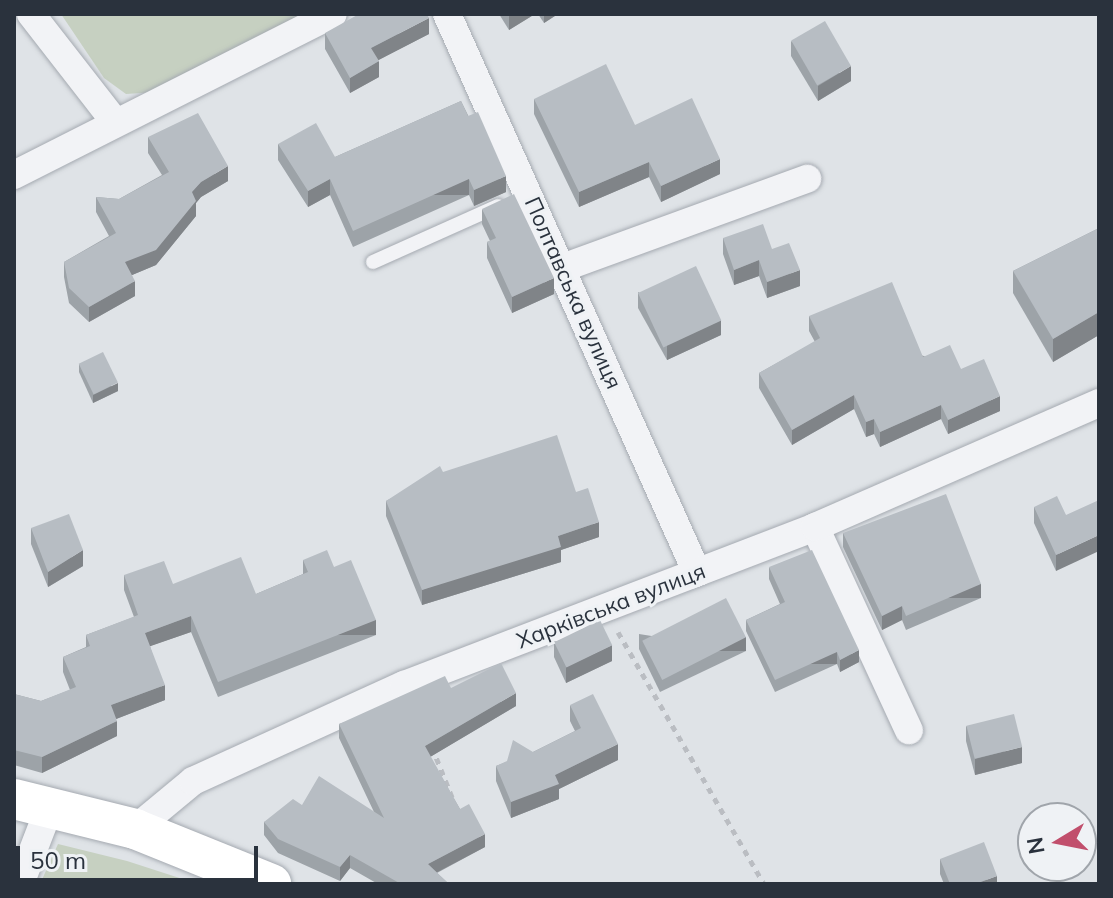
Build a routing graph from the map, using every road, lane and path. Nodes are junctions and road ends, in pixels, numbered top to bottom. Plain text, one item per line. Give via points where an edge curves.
1 (31, 14) edge
2 (333, 14) edge
3 (447, 14) edge
4 (115, 122) junction
5 (14, 175) edge
6 (807, 179) dead end
7 (528, 193) junction
8 (373, 262) dead end
9 (562, 268) junction
10 (1099, 403) edge
11 (815, 527) junction
12 (697, 573) junction
13 (604, 609) junction
14 (909, 730) dead end
15 (430, 742) edge
16 (31, 804) edge
17 (455, 810) edge
18 (135, 829) junction
19 (20, 878) edge
20 (271, 884) edge
21 (764, 884) edge

1 - 4 street
2 - 4 street
3 - 7 street, Полтавська вулиця
4 - 5 street
6 - 9 street
7 - 8 lane
7 - 9 street, Полтавська вулиця
9 - 12 street, Полтавська вулиця
10 - 11 street, Харківська вулиця
11 - 12 street, Харківська вулиця
11 - 14 street
12 - 13 street, Харківська вулиця
13 - 18 street, Харківська вулиця via 404,685 193,781
13 - 21 path
15 - 17 path
16 - 18 street
16 - 19 street
18 - 20 street

